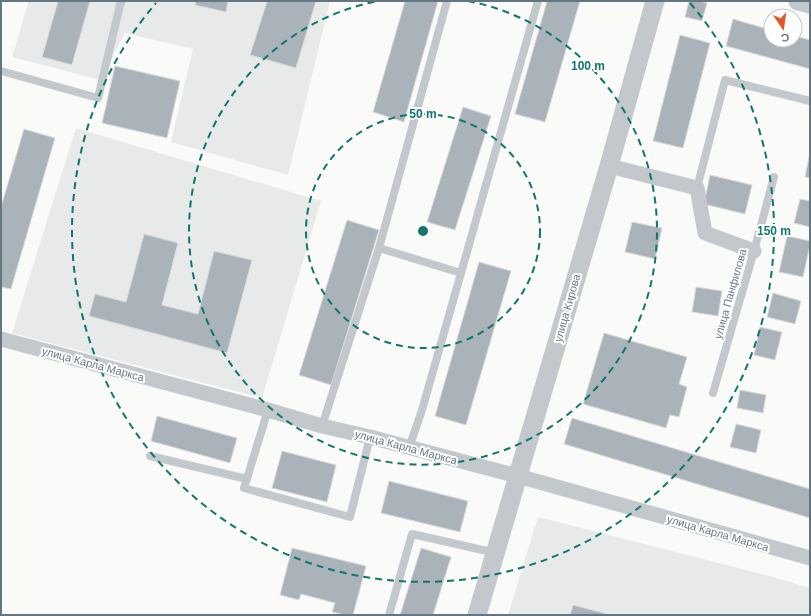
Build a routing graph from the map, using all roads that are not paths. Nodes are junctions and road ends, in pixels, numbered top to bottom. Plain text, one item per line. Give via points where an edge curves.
1 (122, 1) edge
2 (447, 1) edge
3 (538, 1) edge
4 (655, 1) edge
5 (798, 1) edge
6 (810, 4) edge
7 (1, 72) edge
8 (810, 101) edge
9 (609, 166) junction
10 (774, 177) dead end
11 (697, 188) junction
12 (379, 248) junction
13 (754, 251) junction
14 (462, 273) junction
15 (1, 339) edge
16 (713, 393) dead end
17 (268, 410) junction
18 (322, 426) junction
19 (370, 437) junction
20 (409, 448) junction
21 (150, 456) dead end
22 (518, 476) junction
23 (247, 479) junction
24 (496, 552) junction
25 (810, 558) edge
26 (389, 615) edge
27 (477, 615) edge

1 - 7 lane via 98,98
2 - 12 lane
3 - 14 lane
4 - 9 street, улица Кирова
5 - 6 street
8 - 11 lane via 725,80
9 - 11 street
9 - 22 street, улица Кирова
10 - 13 lane, улица Панфилова
11 - 13 street via 705,233
12 - 14 lane
12 - 18 lane
13 - 16 lane, улица Панфилова
14 - 20 lane
15 - 17 street, улица Карла Маркса
17 - 18 street, улица Карла Маркса
17 - 23 lane
18 - 19 street, улица Карла Маркса
19 - 20 street, улица Карла Маркса
19 - 23 lane via 350,517 244,488
20 - 22 street, улица Карла Маркса
21 - 23 lane
22 - 24 street, улица Кирова
22 - 25 street, улица Карла Маркса
24 - 26 lane via 412,534
24 - 27 street, улица Кирова

